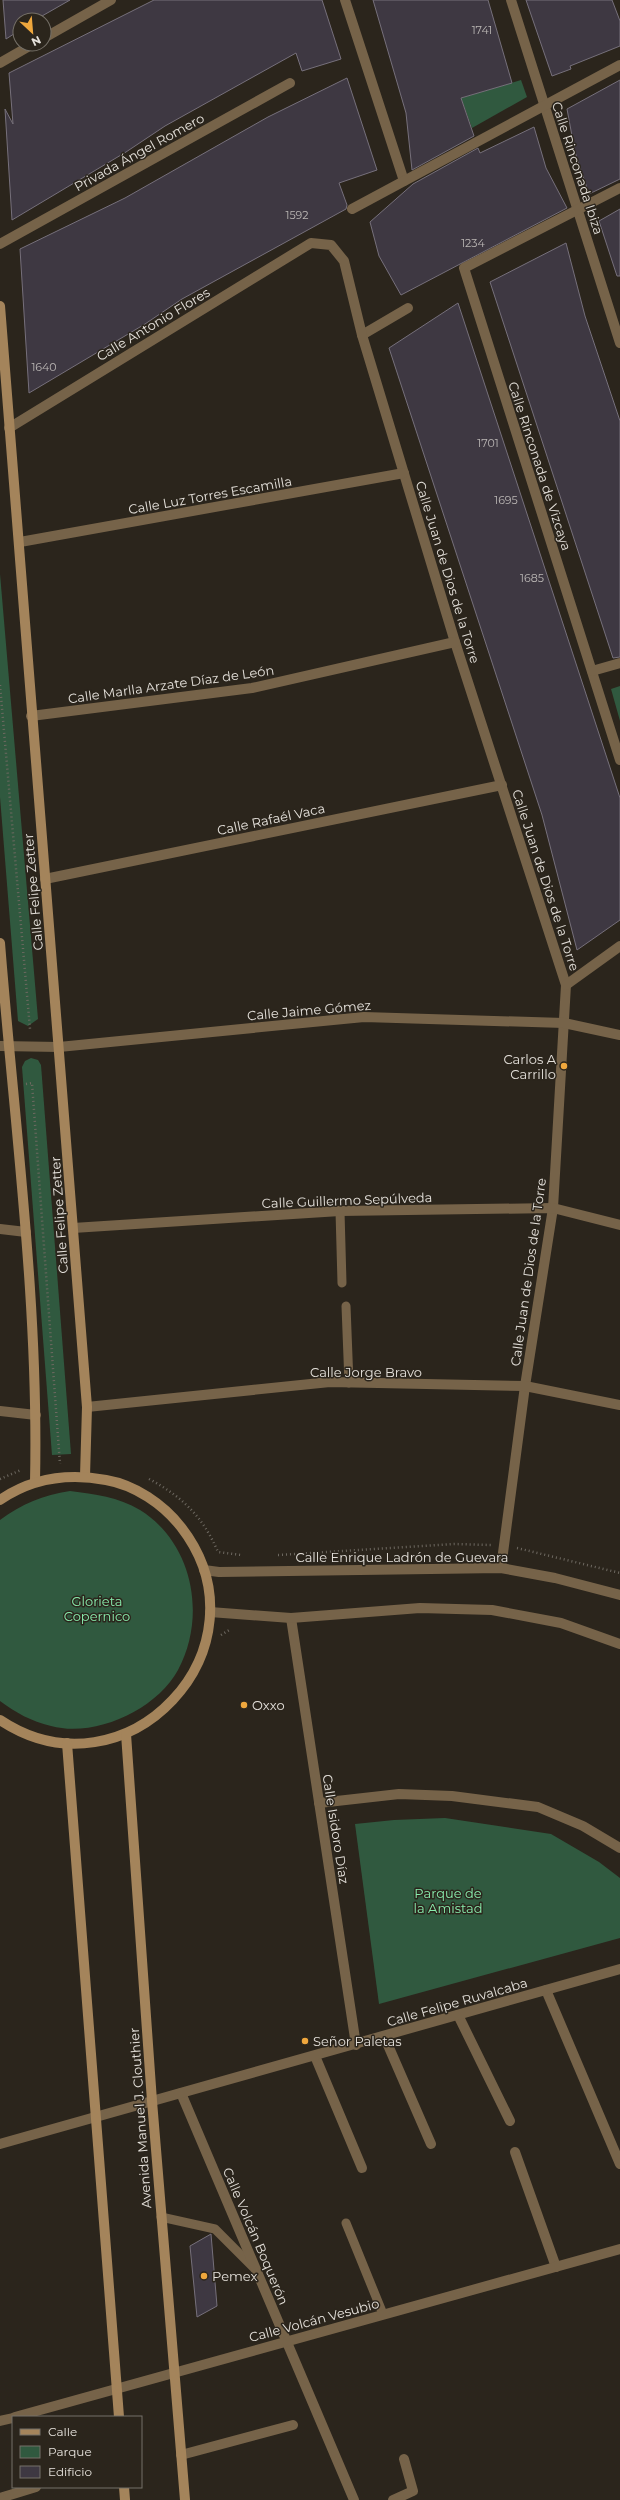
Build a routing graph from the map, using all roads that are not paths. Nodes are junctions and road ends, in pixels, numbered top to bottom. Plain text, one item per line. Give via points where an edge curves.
1 (111, 0) edge
2 (345, 0) edge
3 (511, 0) edge
4 (52, 33) edge
5 (19, 52) edge
6 (0, 63) edge
7 (620, 65) edge
8 (290, 83) dead end
9 (544, 105) junction
10 (404, 181) junction
11 (620, 188) edge
12 (352, 209) dead end
13 (578, 210) junction
14 (311, 243) joint
15 (0, 244) edge
16 (0, 306) edge
17 (408, 308) dead end
18 (362, 335) junction
19 (620, 343) edge
20 (9, 428) junction
21 (404, 473) junction
22 (20, 542) junction
23 (455, 642) junction
24 (620, 663) edge
25 (592, 671) junction
26 (31, 716) junction
27 (620, 760) edge
28 (502, 786) junction
29 (45, 879) junction
30 (0, 943) edge
31 (620, 946) edge
32 (566, 985) junction
33 (564, 1022) junction
34 (620, 1034) edge
35 (4, 1046) edge
36 (59, 1047) junction
37 (553, 1208) junction
38 (340, 1211) junction
39 (620, 1225) edge
40 (73, 1228) junction
41 (0, 1230) edge
42 (26, 1232) junction
43 (342, 1283) dead end
44 (346, 1306) dead end
45 (349, 1383) junction
46 (525, 1386) junction
47 (620, 1405) edge
48 (87, 1407) junction
49 (0, 1412) edge
50 (36, 1415) junction
51 (85, 1476) junction
52 (35, 1482) junction
53 (0, 1500) edge
54 (501, 1568) junction
55 (204, 1570) junction
56 (620, 1596) edge
57 (210, 1612) junction
58 (291, 1618) junction
59 (620, 1644) edge
60 (0, 1720) edge
61 (126, 1734) junction
62 (67, 1743) junction
63 (319, 1803) junction
64 (620, 1848) edge
65 (620, 1969) edge
66 (546, 1990) junction
67 (458, 2015) junction
68 (384, 2036) junction
69 (356, 2045) junction
70 (315, 2056) junction
71 (181, 2093) junction
72 (152, 2101) junction
73 (94, 2118) junction
74 (510, 2120) dead end
75 (0, 2144) edge
76 (431, 2144) dead end
77 (515, 2152) dead end
78 (620, 2164) edge
79 (362, 2168) dead end
80 (161, 2217) junction
81 (346, 2223) dead end
82 (620, 2249) edge
83 (556, 2267) junction
84 (255, 2269) junction
85 (383, 2314) junction
86 (287, 2341) junction
87 (174, 2372) junction
88 (117, 2388) junction
89 (18, 2416) edge
90 (119, 2416) edge
91 (12, 2418) edge
92 (0, 2421) edge
93 (293, 2425) dead end
94 (181, 2455) junction
95 (404, 2458) dead end
96 (33, 2488) edge
97 (124, 2488) edge
98 (0, 2498) edge
99 (125, 2500) edge
100 (185, 2500) edge
101 (354, 2500) edge
102 (394, 2500) edge

1 - 4 street
2 - 10 street
3 - 9 street, Calle Rinconada Ibiza
5 - 6 street
7 - 9 street
8 - 15 street, Privada Ángel Romero
9 - 10 street
9 - 13 street, Calle Rinconada Ibiza
10 - 12 street
11 - 13 street
13 - 19 street, Calle Rinconada Ibiza
13 - 25 street, Calle Rinconada de Vizcaya via 464,268
14 - 18 street, Calle Juan de Dios de la Torre via 331,245 344,261
14 - 20 street, Calle Antonio Flores
16 - 20 main road, Calle Felipe Zetter
17 - 18 street
18 - 21 street, Calle Juan de Dios de la Torre
20 - 22 main road, Calle Felipe Zetter
21 - 22 street, Calle Luz Torres Escamilla
21 - 23 street, Calle Juan de Dios de la Torre
22 - 26 main road, Calle Felipe Zetter
23 - 26 street, Calle Marlla Arzate Díaz de León via 252,688
23 - 28 street, Calle Juan de Dios de la Torre
24 - 25 street
25 - 27 street, Calle Rinconada de Vizcaya
26 - 29 main road, Calle Felipe Zetter
28 - 29 street, Calle Rafaél Vaca
28 - 32 street, Calle Juan de Dios de la Torre
29 - 36 main road, Calle Felipe Zetter
30 - 35 main road
31 - 32 street
32 - 33 street, Calle Juan de Dios de la Torre
33 - 34 street, Calle Jaime Gómez
33 - 36 street, Calle Jaime Gómez via 364,1017
33 - 37 street, Calle Juan de Dios de la Torre
35 - 36 street, Calle Jaime Gómez
35 - 42 main road via 12,1084
36 - 40 main road, Calle Felipe Zetter
37 - 38 street, Calle Guillermo Sepúlveda
37 - 39 street, Calle Guillermo Sepúlveda
37 - 46 street, Calle Juan de Dios de la Torre
38 - 40 street, Calle Guillermo Sepúlveda
38 - 43 lane
40 - 48 main road, Calle Felipe Zetter
41 - 42 street
42 - 50 main road
44 - 45 lane
45 - 46 street, Calle Jorge Bravo
45 - 48 street, Calle Jorge Bravo via 330,1382
46 - 47 street, Calle Jorge Bravo
46 - 54 street, Calle Juan de Dios de la Torre
48 - 51 main road, Calle Felipe Zetter
49 - 50 street
50 - 52 main road
51 - 52 main road
51 - 55 main road via 117,1482 146,1495 172,1515 191,1541
52 - 53 main road
54 - 55 street, Calle Enrique Ladrón de Guevara via 219,1572
54 - 56 street, Calle Enrique Ladrón de Guevara via 555,1578
55 - 57 main road
57 - 58 street
57 - 61 main road via 207,1638 199,1663 186,1686 149,1722
58 - 59 street via 420,1608 492,1610 561,1623
58 - 63 street, Calle Isidoro Díaz
60 - 62 main road via 13,1729 40,1739
61 - 62 main road via 99,1741
61 - 72 main road, Avenida Manuel J. Clouthier
62 - 73 main road
63 - 64 street via 399,1794 452,1796 538,1807 583,1826
63 - 69 street, Calle Isidoro Díaz
65 - 66 street, Calle Felipe Ruvalcaba
66 - 67 street, Calle Felipe Ruvalcaba
66 - 78 street
67 - 68 street, Calle Felipe Ruvalcaba
67 - 74 street
68 - 69 street, Calle Felipe Ruvalcaba
68 - 76 street
69 - 70 street, Calle Felipe Ruvalcaba
70 - 71 street, Calle Felipe Ruvalcaba
70 - 79 street
71 - 72 street, Calle Felipe Ruvalcaba
71 - 84 street, Calle Volcán Boquerón
72 - 73 street, Calle Felipe Ruvalcaba
72 - 80 main road, Avenida Manuel J. Clouthier
73 - 75 street, Calle Felipe Ruvalcaba
73 - 88 main road
77 - 83 street
80 - 84 lane via 215,2229
80 - 87 main road, Avenida Manuel J. Clouthier
81 - 85 lane
82 - 83 street, Calle Volcán Vesubio
83 - 85 street, Calle Volcán Vesubio
84 - 86 street, Calle Volcán Boquerón
85 - 86 street, Calle Volcán Vesubio
86 - 87 street, Calle Volcán Vesubio
86 - 101 street, Calle Volcán Boquerón
87 - 88 street, Calle Volcán Vesubio
87 - 94 main road, Avenida Manuel J. Clouthier
88 - 89 street, Calle Volcán Vesubio
88 - 90 main road
91 - 92 street, Calle Volcán Vesubio
93 - 94 street
94 - 100 main road, Avenida Manuel J. Clouthier
95 - 102 street via 413,2491
96 - 98 street
97 - 99 main road

